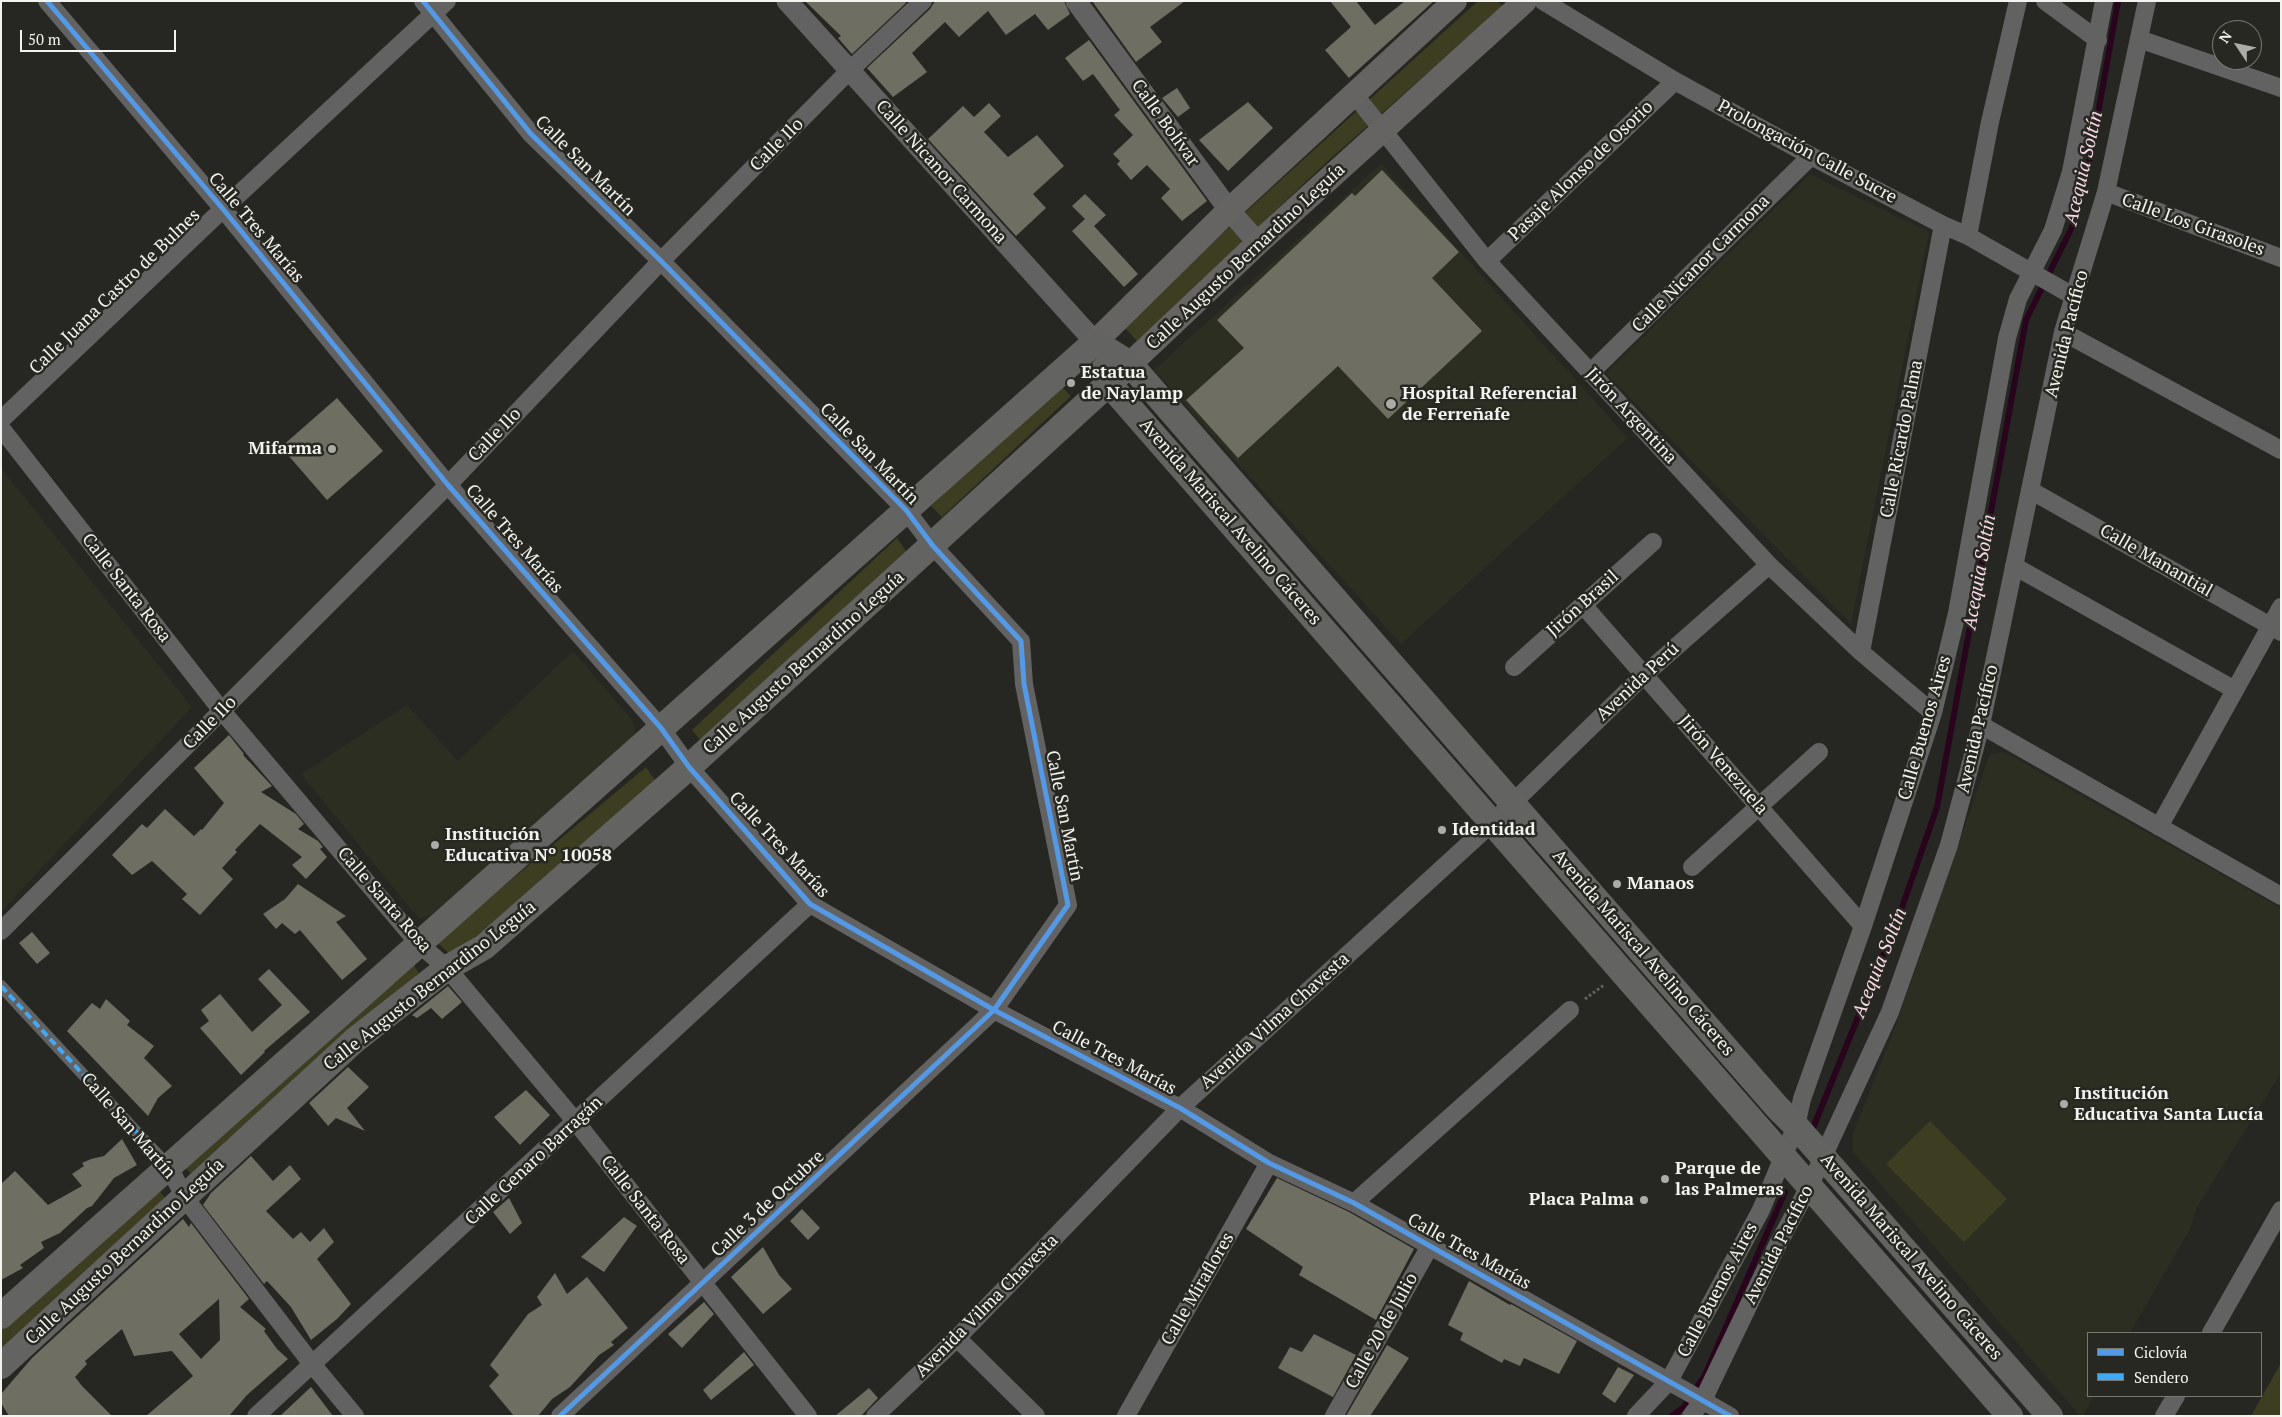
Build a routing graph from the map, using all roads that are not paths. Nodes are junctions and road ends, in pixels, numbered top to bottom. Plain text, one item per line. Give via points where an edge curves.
1 (47, 1) edge
2 (447, 1) edge
3 (787, 1) edge
4 (922, 1) edge
5 (1076, 1) edge
6 (1455, 1) edge
7 (1525, 1) edge
8 (1542, 1) edge
9 (2018, 1) edge
10 (2044, 1) edge
11 (2104, 1) edge
12 (2147, 1) edge
13 (428, 8) edge
14 (2139, 39) junction
15 (2098, 40) junction
16 (849, 71) junction
17 (1675, 81) junction
18 (2281, 88) edge
19 (1354, 94) junction
20 (1384, 131) junction
21 (1811, 156) junction
22 (2106, 192) junction
23 (223, 209) junction
24 (1229, 210) junction
25 (1943, 225) junction
26 (1968, 236) junction
27 (1258, 243) junction
28 (2281, 258) edge
29 (661, 261) junction
30 (1487, 261) junction
31 (2035, 274) junction
32 (2075, 297) junction
33 (2064, 332) junction
34 (1095, 342) junction
35 (1130, 364) junction
36 (1590, 373) junction
37 (1109, 384) junction
38 (1, 420) edge
39 (1, 428) edge
40 (2281, 450) edge
41 (448, 484) junction
42 (2030, 490) junction
43 (906, 510) junction
44 (1653, 542) dead end
45 (933, 546) junction
46 (1768, 565) junction
47 (2014, 566) junction
48 (1583, 605) junction
49 (2281, 607) edge
50 (2275, 629) edge
51 (1861, 652) junction
52 (1514, 667) dead end
53 (1644, 676) junction
54 (2234, 690) junction
55 (222, 710) junction
56 (1933, 713) junction
57 (1981, 725) junction
58 (661, 728) junction
59 (1819, 752) dead end
60 (690, 767) junction
61 (1512, 803) junction
62 (1759, 806) junction
63 (1494, 822) junction
64 (2159, 826) junction
65 (1692, 867) dead end
66 (2281, 896) edge
67 (810, 904) junction
68 (1863, 926) junction
69 (1, 931) edge
70 (419, 944) junction
71 (447, 968) junction
72 (1, 986) edge
73 (994, 1010) junction
74 (1570, 1010) road end
75 (1180, 1108) junction
76 (576, 1122) junction
77 (1796, 1126) junction
78 (1785, 1157) junction
79 (1824, 1157) junction
80 (1269, 1163) junction
81 (169, 1167) junction
82 (1810, 1186) junction
83 (185, 1198) junction
84 (1354, 1203) junction
85 (2281, 1210) edge
86 (1430, 1246) junction
87 (703, 1284) junction
88 (1, 1316) edge
89 (2212, 1332) edge
90 (957, 1338) junction
91 (312, 1364) junction
92 (1, 1366) edge
93 (1675, 1384) junction
94 (2175, 1397) edge
95 (1700, 1398) junction
96 (256, 1416) edge
97 (355, 1416) edge
98 (560, 1416) edge
99 (808, 1416) edge
100 (875, 1416) edge
101 (1036, 1416) edge
102 (1126, 1416) edge
103 (1334, 1416) edge
104 (1636, 1416) edge
105 (1691, 1416) edge
106 (1730, 1416) edge
107 (2010, 1416) edge
108 (2050, 1416) edge
109 (2164, 1416) edge

1 - 23 street, Calle Tres Marías
2 - 13 street, Calle Juana Castro de Bulnes
3 - 16 street, Calle Nicanor Carmona
4 - 16 street, Calle Ilo
5 - 24 street, Calle Bolívar
6 - 19 main road, Calle Augusto Bernardino Leguía
7 - 20 main road, Calle Augusto Bernardino Leguía
8 - 17 street, Prolongación Calle Sucre
9 - 26 street
10 - 15 street
11 - 15 street, Calle Buenos Aires
12 - 14 street, Avenida Pacífico
13 - 23 street, Calle Juana Castro de Bulnes
13 - 29 street, Calle San Martín via 531,134
14 - 18 street
14 - 22 street, Avenida Pacífico
15 - 31 street, Calle Buenos Aires via 2071,172
16 - 29 street, Calle Ilo
16 - 34 street, Calle Nicanor Carmona
17 - 21 street, Prolongación Calle Sucre
17 - 30 street, Pasaje Alonso de Osorio
19 - 20 street, Jirón Argentina
19 - 24 main road, Calle Augusto Bernardino Leguía
20 - 27 main road, Calle Augusto Bernardino Leguía
20 - 30 street, Jirón Argentina
21 - 25 street, Prolongación Calle Sucre
21 - 36 street, Calle Nicanor Carmona
22 - 28 street, Calle Los Girasoles
22 - 32 street, Avenida Pacífico
23 - 38 street, Calle Juana Castro de Bulnes
23 - 41 street, Calle Tres Marías
24 - 27 street, Calle Bolívar
24 - 34 main road, Calle Augusto Bernardino Leguía
25 - 26 street, Prolongación Calle Sucre
25 - 51 street, Calle Ricardo Palma
26 - 31 street, Prolongación Calle Sucre
27 - 35 main road, Calle Augusto Bernardino Leguía
29 - 41 street, Calle Ilo
29 - 43 street, Calle San Martín
30 - 36 street, Jirón Argentina
31 - 32 street, Prolongación Calle Sucre
31 - 56 street, Calle Buenos Aires via 2018,299 2007,338 1957,612
32 - 33 street, Avenida Pacífico
33 - 40 street
33 - 42 street, Avenida Pacífico
34 - 35 main road, Avenida Mariscal Avelino Cáceres
34 - 37 main road, Avenida Mariscal Avelino Cáceres
34 - 43 main road, Calle Augusto Bernardino Leguía
35 - 37 main road, Calle Augusto Bernardino Leguía
35 - 61 main road, Avenida Mariscal Avelino Cáceres
36 - 46 street, Jirón Argentina
37 - 45 main road, Calle Augusto Bernardino Leguía
37 - 63 main road, Avenida Mariscal Avelino Cáceres
39 - 55 street, Calle Santa Rosa
41 - 55 street, Calle Ilo
41 - 58 street, Calle Tres Marías
42 - 47 street, Avenida Pacífico
42 - 50 street, Calle Manantial
43 - 45 street, Calle San Martín
43 - 58 main road, Calle Augusto Bernardino Leguía
44 - 48 street, Jirón Brasil
45 - 60 main road, Calle Augusto Bernardino Leguía
45 - 73 street, Calle San Martín via 1021,641 1024,684 1068,905
46 - 51 street, Jirón Argentina
46 - 53 street, Avenida Perú
47 - 54 street
47 - 57 street, Avenida Pacífico
48 - 52 street, Jirón Brasil
48 - 53 street, Jirón Venezuela
49 - 50 street
50 - 54 street
51 - 56 street, Jirón Argentina
53 - 61 street, Avenida Perú
53 - 62 street, Jirón Venezuela
54 - 64 street
55 - 69 street, Calle Ilo
55 - 70 street, Calle Santa Rosa
56 - 68 street, Calle Buenos Aires
57 - 64 street
57 - 79 street, Avenida Pacífico via 1949,845 1893,1003
58 - 60 street, Calle Tres Marías
58 - 70 main road, Calle Augusto Bernardino Leguía
59 - 62 street
60 - 67 street, Calle Tres Marías
60 - 71 main road, Calle Augusto Bernardino Leguía via 484,947
61 - 63 street, Avenida Vilma Chavesta
61 - 77 main road, Avenida Mariscal Avelino Cáceres
62 - 65 street
62 - 68 street, Jirón Venezuela
63 - 75 street, Avenida Vilma Chavesta
63 - 78 main road, Avenida Mariscal Avelino Cáceres
64 - 66 street
67 - 73 street, Calle Tres Marías
67 - 76 street, Calle Genaro Barragán
68 - 77 street, Calle Buenos Aires via 1802,1099
70 - 71 street, Calle Santa Rosa
70 - 81 main road, Calle Augusto Bernardino Leguía
71 - 76 street, Calle Santa Rosa
71 - 83 main road, Calle Augusto Bernardino Leguía via 355,1040
72 - 81 street, Calle San Martín
73 - 75 street, Calle Tres Marías
73 - 87 street, Calle 3 de Octubre
74 - 84 street
75 - 80 street, Calle Tres Marías
75 - 90 street, Avenida Vilma Chavesta
76 - 87 street, Calle Santa Rosa
76 - 91 street, Calle Genaro Barragán
77 - 78 street, Calle Buenos Aires
77 - 79 main road, Avenida Mariscal Avelino Cáceres
78 - 82 main road, Avenida Mariscal Avelino Cáceres
78 - 93 street, Calle Buenos Aires
79 - 82 street, Avenida Pacífico
79 - 108 main road, Avenida Mariscal Avelino Cáceres
80 - 84 street, Calle Tres Marías
80 - 102 street, Calle Miraflores
81 - 83 street, Calle San Martín
81 - 88 main road, Calle Augusto Bernardino Leguía
82 - 95 street, Avenida Pacífico
82 - 107 main road, Avenida Mariscal Avelino Cáceres
83 - 91 street, Calle San Martín
83 - 92 main road, Calle Augusto Bernardino Leguía
84 - 86 street, Calle Tres Marías
85 - 89 street
86 - 93 street, Calle Tres Marías
86 - 103 street, Calle 20 de Julio
87 - 98 street, Calle 3 de Octubre
87 - 99 street, Calle Santa Rosa
90 - 100 street, Avenida Vilma Chavesta
90 - 101 street
91 - 96 street, Calle Genaro Barragán
91 - 97 street, Calle San Martín
93 - 95 street, Calle Tres Marías
93 - 104 street, Calle Buenos Aires
94 - 109 street
95 - 105 street, Avenida Pacífico
95 - 106 street, Calle Tres Marías

